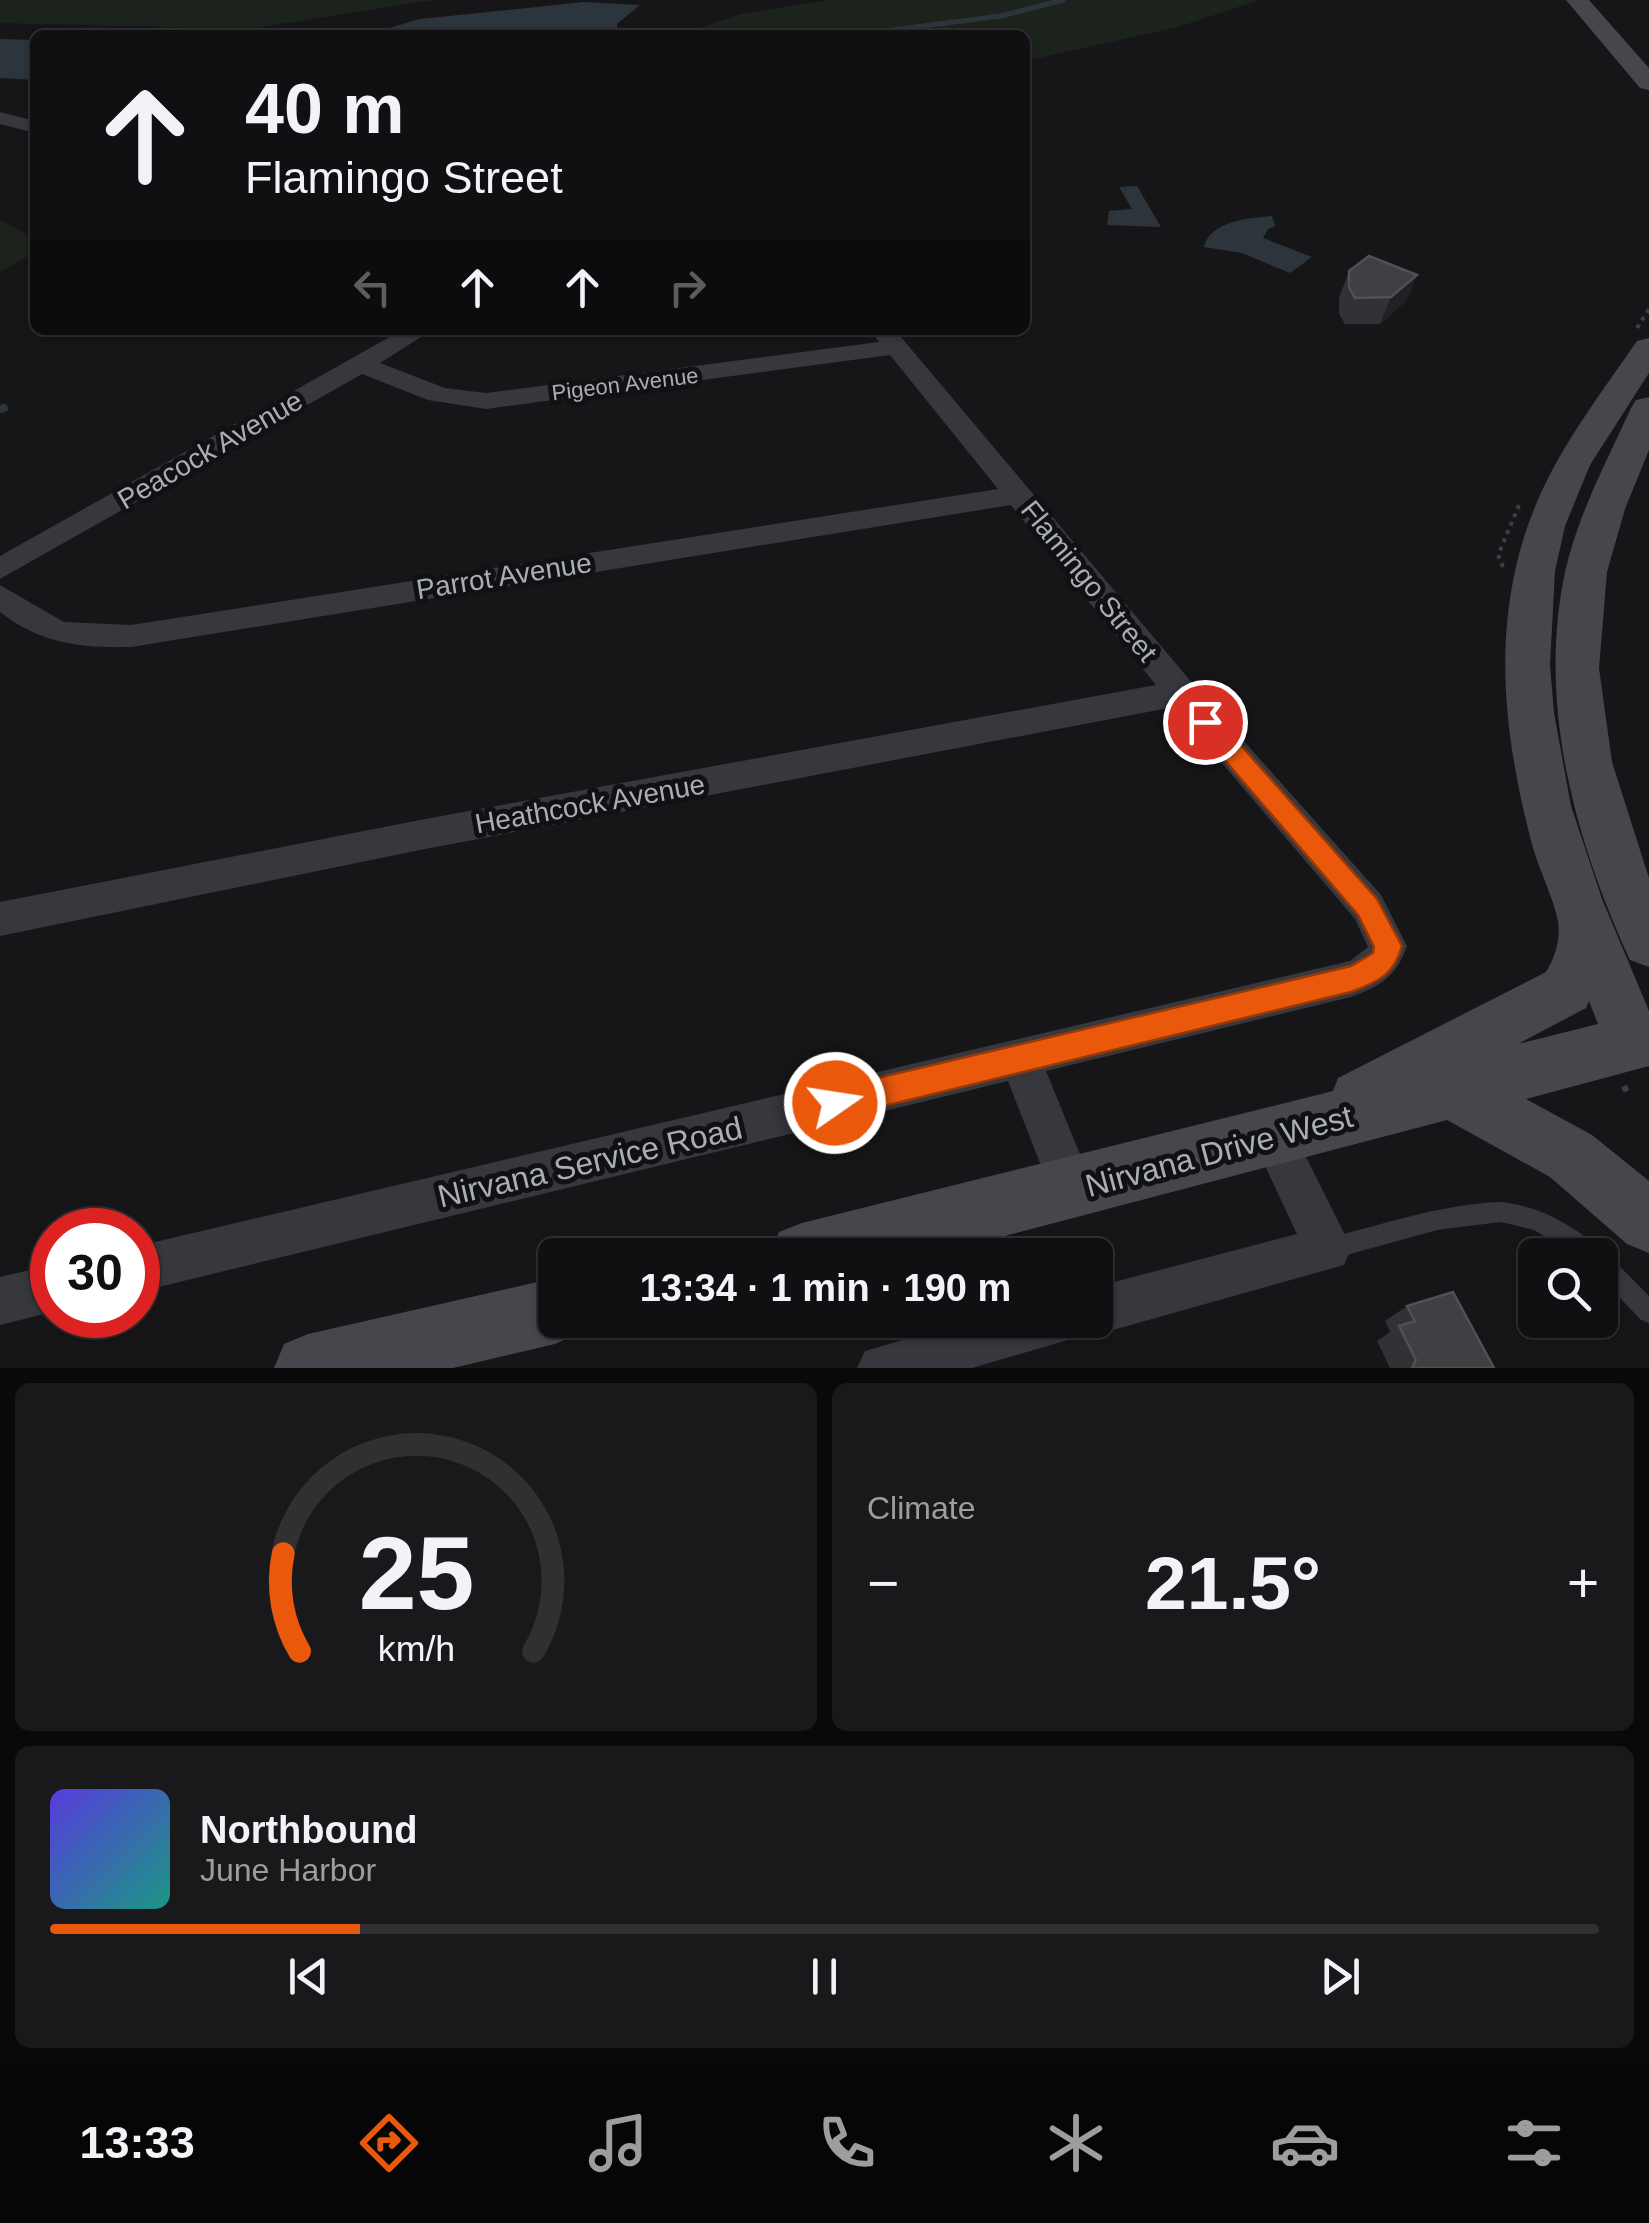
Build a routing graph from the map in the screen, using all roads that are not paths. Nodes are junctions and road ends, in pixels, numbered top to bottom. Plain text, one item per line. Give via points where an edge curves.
1 (1577, 0) edge
2 (1649, 83) edge
3 (0, 118) edge
4 (30, 125) edge
5 (411, 335) edge
6 (889, 339) edge
7 (1649, 348) edge
8 (360, 364) junction
9 (1649, 408) edge
10 (1018, 494) junction
11 (0, 569) edge
12 (0, 596) edge
13 (1181, 693) junction
14 (1612, 855) junction
15 (1649, 902) edge
16 (0, 919) edge
17 (1585, 920) junction
18 (1649, 943) edge
19 (1642, 1041) edge
20 (1020, 1059) junction
21 (1452, 1091) junction
22 (1296, 1129) junction
23 (1073, 1191) junction
24 (1649, 1222) edge
25 (874, 1238) edge
26 (1563, 1238) edge
27 (1328, 1249) junction
28 (160, 1265) edge
29 (1618, 1280) edge
30 (30, 1294) edge
31 (0, 1301) edge
32 (1113, 1306) edge
33 (1649, 1312) edge
34 (538, 1316) edge
35 (994, 1338) edge
36 (308, 1368) edge
37 (882, 1368) edge

1 - 2 main road
3 - 4 street
5 - 8 street, Peacock Avenue
6 - 8 street, Pigeon Avenue via 486,401 460,402
6 - 10 street, Flamingo Street
7 - 17 main road via 1560,486 1532,588 1534,727 1559,851
8 - 11 street, Peacock Avenue
9 - 14 main road via 1586,570 1574,656
10 - 12 street, Parrot Avenue via 131,636 36,626
10 - 13 street, Flamingo Street
13 - 16 street, Heathcock Avenue
13 - 20 street, Flamingo Street via 1368,907 1388,946 1384,960 1351,979
14 - 15 main road
14 - 18 main road
17 - 19 main road
17 - 22 main road via 1582,962 1566,990
19 - 21 main road, Nirvana Drive West
20 - 23 street
20 - 28 street, Nirvana Service Road
21 - 22 main road, Nirvana Drive West
21 - 24 main road via 1572,1156
22 - 23 main road, Nirvana Drive West
22 - 27 street
23 - 25 main road, Nirvana Drive West
26 - 27 lane via 1503,1212
27 - 32 street
29 - 33 lane
30 - 31 street
34 - 36 main road
35 - 37 street

